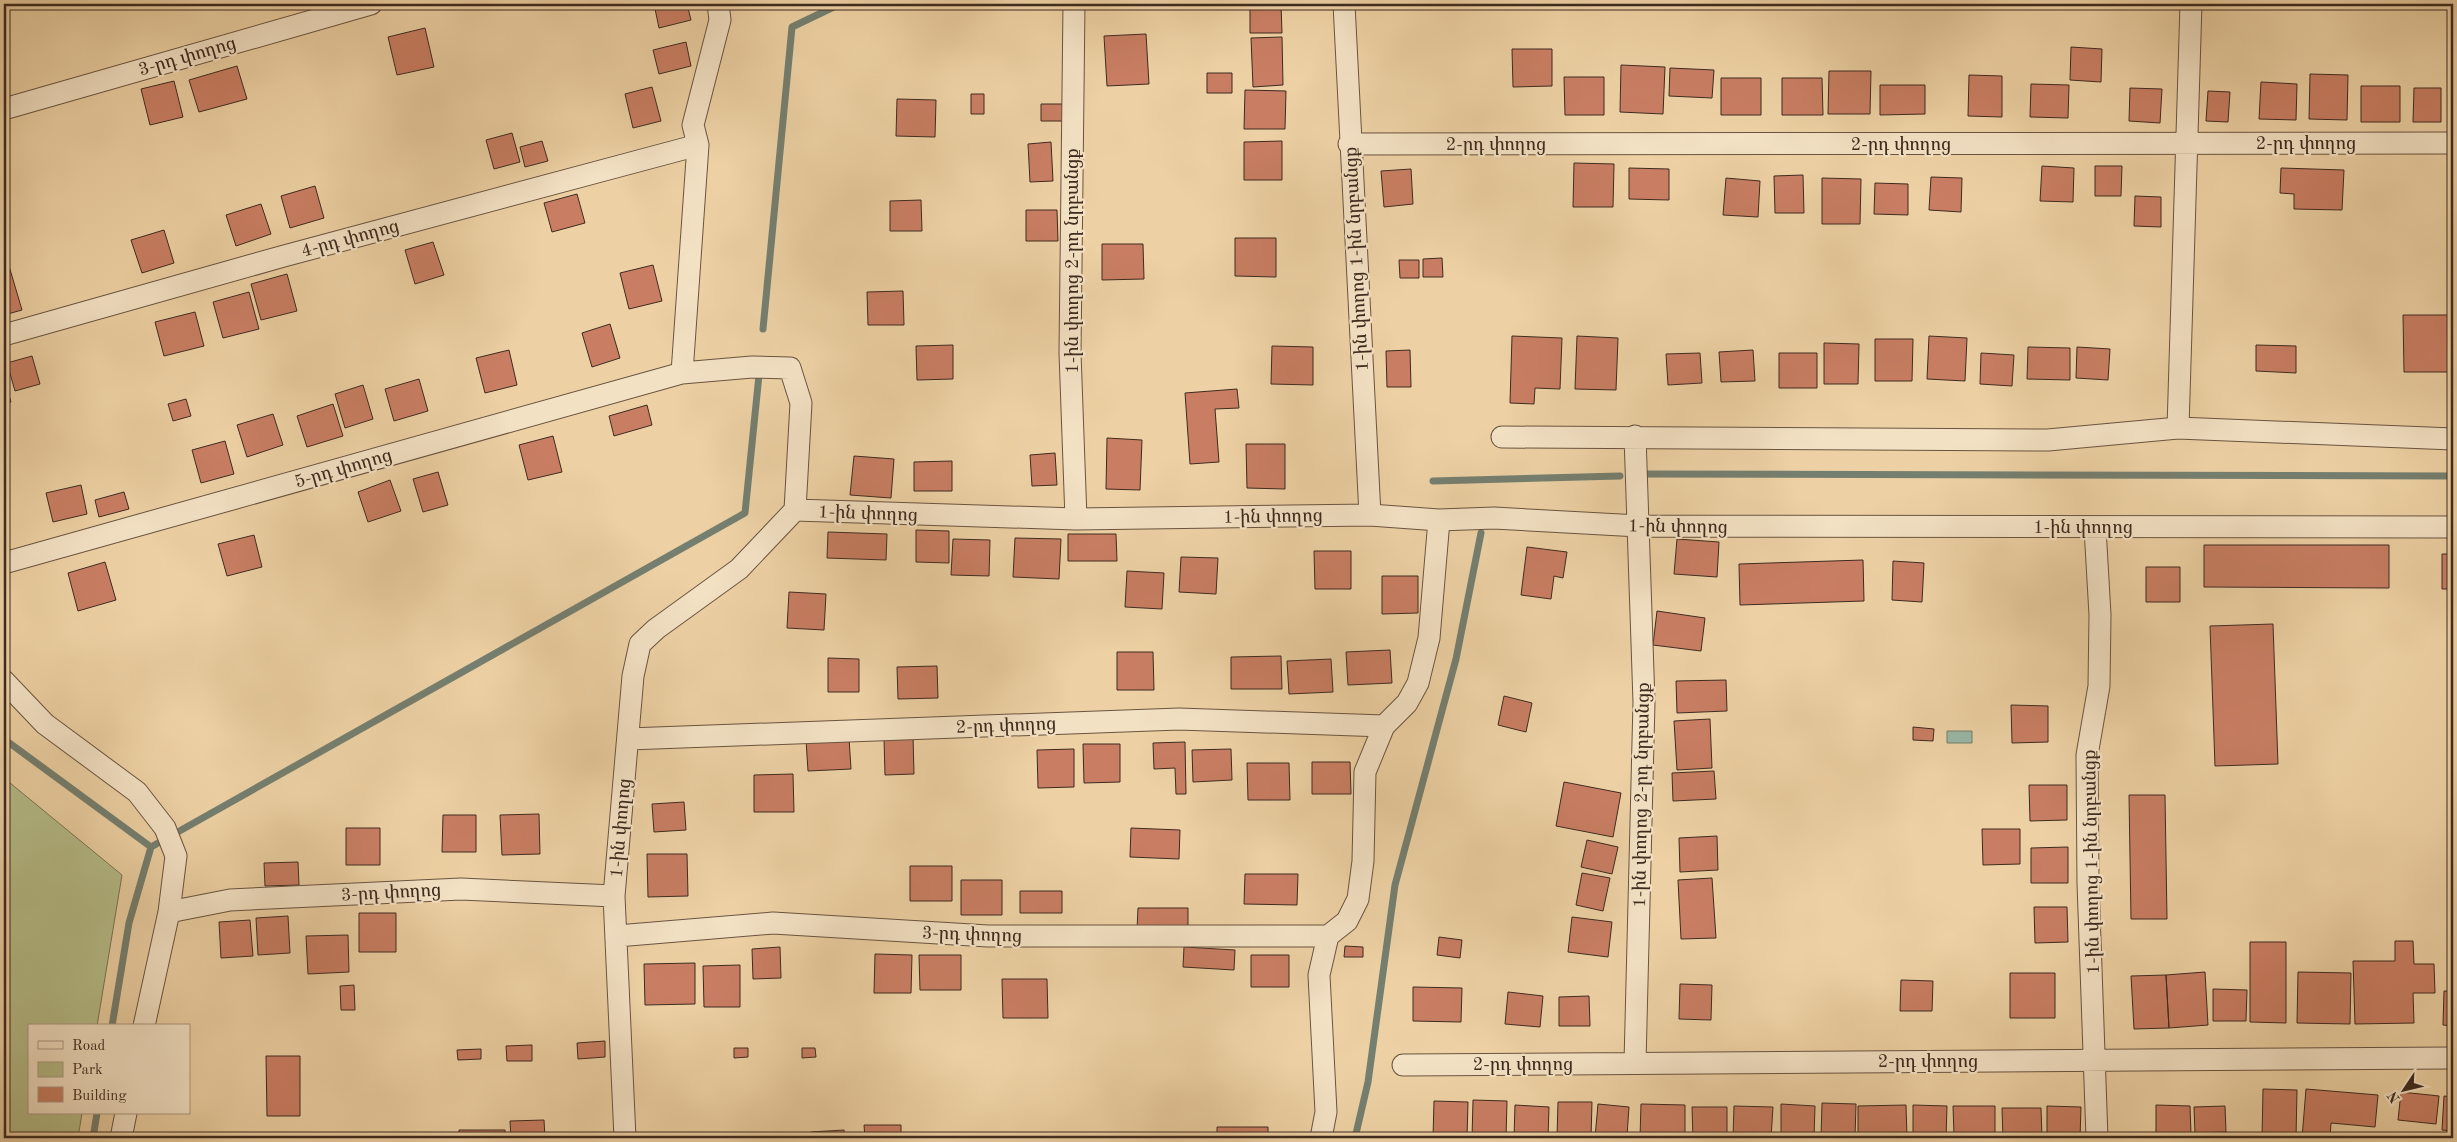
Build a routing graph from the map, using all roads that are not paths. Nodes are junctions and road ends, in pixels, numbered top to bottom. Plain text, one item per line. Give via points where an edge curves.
1 (371, 4) edge
2 (718, 4) edge
3 (1074, 4) edge
4 (1344, 4) edge
5 (2191, 4) edge
6 (4, 109) edge
7 (2188, 143) junction
8 (2453, 143) edge
9 (1349, 144) junction
10 (698, 145) junction
11 (4, 335) edge
12 (682, 373) junction
13 (2178, 428) junction
14 (1635, 436) junction
15 (1502, 437) dead end
16 (2453, 439) edge
17 (795, 510) junction
18 (1370, 515) junction
19 (1076, 519) junction
20 (1439, 520) junction
21 (1639, 526) junction
22 (2453, 527) edge
23 (2095, 528) junction
24 (4, 563) edge
25 (4, 680) edge
26 (1384, 726) junction
27 (628, 739) junction
28 (614, 896) junction
29 (169, 912) junction
30 (617, 936) junction
31 (1328, 936) junction
32 (144, 1024) edge
33 (2453, 1058) edge
34 (2095, 1060) junction
35 (1635, 1063) junction
36 (1404, 1065) dead end
37 (126, 1114) edge
38 (122, 1138) edge
39 (625, 1138) edge
40 (1321, 1138) edge
41 (2097, 1138) edge

1 - 6 street, 3-րդ փողոց
2 - 10 street via 720,20 693,124
3 - 19 street, 1-ին փողոց 2-րդ նրբանցք via 1070,353
4 - 9 street, 1-ին փողոց 1-ին նրբանցք
5 - 7 street
7 - 8 street, 2-րդ փողոց
7 - 9 street, 2-րդ փողոց
7 - 13 street
9 - 18 street, 1-ին փողոց 1-ին նրբանցք
10 - 11 street, 4-րդ փողոց
10 - 12 street
12 - 17 street, 5-րդ փողոց via 752,367 790,368 801,404
12 - 24 street, 5-րդ փողոց
13 - 14 street via 2048,440
13 - 16 street
14 - 15 street
14 - 21 street, 1-ին փողոց 2-րդ նրբանցք
17 - 19 street, 1-ին փողոց
17 - 27 street, 1-ին փողոց via 739,569 640,644 633,676
18 - 19 street, 1-ին փողոց
18 - 20 street, 1-ին փողոց
20 - 21 street, 1-ին փողոց via 1494,518
20 - 26 street via 1429,638 1418,683 1407,704
21 - 23 street, 1-ին փողոց
21 - 35 street, 1-ին փողոց 2-րդ նրբանցք via 1644,702
22 - 23 street, 1-ին փողոց
23 - 34 street, 1-ին փողոց 1-ին նրբանցք via 2100,615 2099,686 2087,755
25 - 29 street via 45,724 136,792 165,828 176,856
26 - 27 street, 2-րդ փողոց via 1179,718
26 - 31 street via 1364,772 1363,861 1358,899 1347,921
27 - 28 street, 1-ին փողոց
28 - 29 street, 3-րդ փողոց via 461,889 230,900
28 - 30 street, 1-ին փողոց
29 - 32 street
30 - 31 street, 3-րդ փողոց via 773,923 988,936
30 - 39 street, 1-ին փողոց
31 - 40 street via 1319,975 1326,1112
33 - 34 street, 2-րդ փողոց
34 - 35 street, 2-րդ փողոց
34 - 41 street, 1-ին փողոց 1-ին նրբանցք
35 - 36 street, 2-րդ փողոց
37 - 38 street

